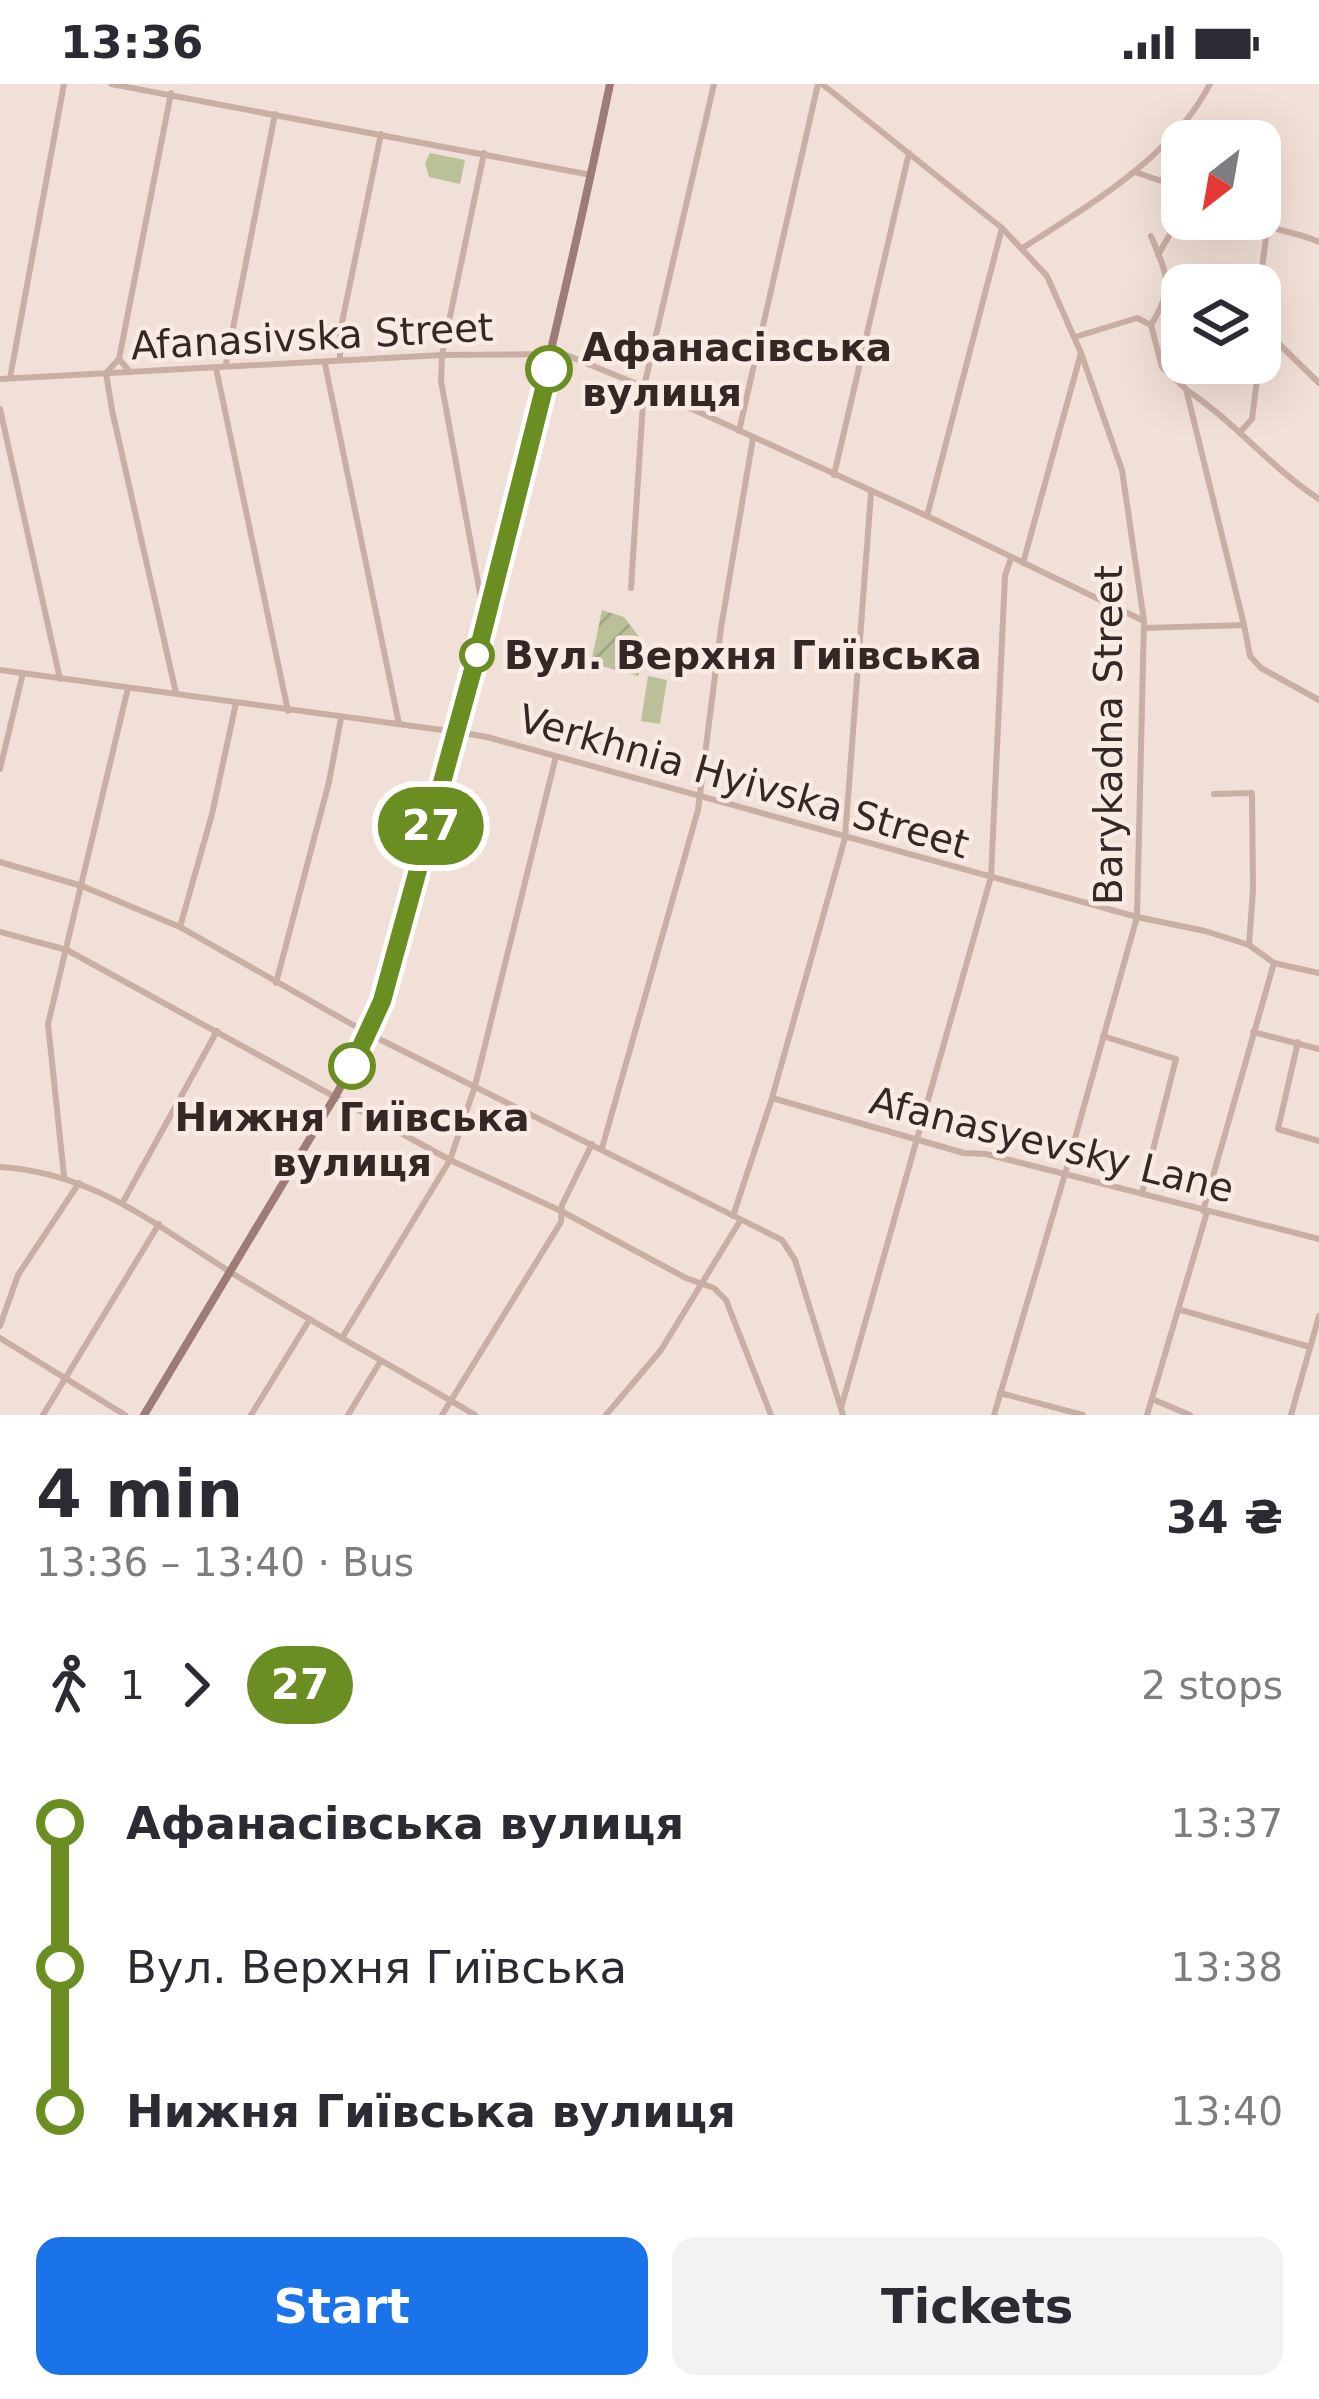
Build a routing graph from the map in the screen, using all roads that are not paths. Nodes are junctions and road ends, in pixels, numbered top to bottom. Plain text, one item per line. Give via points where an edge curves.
1 (64, 84) edge
2 (111, 84) edge
3 (610, 84) edge
4 (714, 84) edge
5 (820, 84) edge
6 (1210, 84) edge
7 (171, 93) junction
8 (274, 114) junction
9 (381, 134) junction
10 (484, 153) junction
11 (909, 154) junction
12 (1136, 172) junction
13 (591, 175) junction
14 (1161, 181) edge
15 (1002, 228) junction
16 (1281, 231) edge
17 (1151, 236) dead end
18 (1167, 240) edge
19 (1319, 242) edge
20 (1024, 248) junction
21 (1159, 255) junction
22 (1150, 325) junction
23 (1075, 337) junction
24 (1281, 347) edge
25 (553, 352) junction
26 (1081, 353) junction
27 (442, 355) junction
28 (119, 359) junction
29 (340, 360) junction
30 (325, 362) junction
31 (226, 366) junction
32 (216, 367) junction
33 (130, 372) junction
34 (106, 373) junction
35 (10, 378) junction
36 (0, 379) edge
37 (1319, 383) edge
38 (1257, 384) edge
39 (644, 387) junction
40 (1186, 389) junction
41 (0, 410) edge
42 (739, 431) junction
43 (1241, 431) junction
44 (753, 438) junction
45 (834, 475) junction
46 (872, 492) junction
47 (1319, 499) edge
48 (927, 516) junction
49 (1011, 558) junction
50 (1023, 562) junction
51 (631, 587) dead end
52 (485, 623) junction
53 (1144, 625) junction
54 (1244, 625) junction
55 (0, 670) edge
56 (23, 673) junction
57 (60, 679) junction
58 (128, 688) junction
59 (176, 693) junction
60 (1319, 700) edge
61 (236, 702) junction
62 (287, 711) junction
63 (341, 718) junction
64 (399, 724) junction
65 (457, 732) junction
66 (556, 756) junction
67 (0, 769) edge
68 (1214, 794) dead end
69 (701, 798) junction
70 (844, 838) junction
71 (0, 862) edge
72 (991, 878) junction
73 (82, 886) junction
74 (1137, 917) junction
75 (180, 926) junction
76 (0, 932) edge
77 (1249, 945) junction
78 (68, 950) junction
79 (1274, 963) junction
80 (1319, 973) edge
81 (276, 983) junction
82 (217, 1030) junction
83 (1253, 1032) junction
84 (369, 1034) junction
85 (1103, 1036) junction
86 (1298, 1042) junction
87 (1319, 1049) edge
88 (475, 1086) junction
89 (336, 1095) junction
90 (772, 1098) junction
91 (916, 1139) junction
92 (1319, 1141) edge
93 (592, 1144) junction
94 (602, 1148) junction
95 (450, 1160) junction
96 (0, 1167) edge
97 (1065, 1174) junction
98 (64, 1176) junction
99 (79, 1183) junction
100 (1142, 1193) junction
101 (123, 1202) junction
102 (561, 1211) junction
103 (1205, 1211) junction
104 (737, 1218) junction
105 (159, 1224) junction
106 (1319, 1239) edge
107 (230, 1271) junction
108 (704, 1284) junction
109 (1180, 1310) junction
110 (1319, 1316) edge
111 (310, 1319) junction
112 (0, 1326) edge
113 (0, 1338) edge
114 (343, 1338) junction
115 (1310, 1347) junction
116 (380, 1362) junction
117 (66, 1377) junction
118 (1000, 1393) junction
119 (1152, 1399) junction
120 (451, 1400) junction
121 (842, 1412) edge
122 (43, 1415) edge
123 (125, 1415) edge
124 (144, 1415) edge
125 (251, 1415) edge
126 (348, 1415) edge
127 (442, 1415) edge
128 (475, 1415) edge
129 (606, 1415) edge
130 (771, 1415) edge
131 (994, 1415) edge
132 (1083, 1415) edge
133 (1147, 1415) edge
134 (1190, 1415) edge
135 (1291, 1415) edge

1 - 35 street
2 - 7 street
3 - 13 main road
4 - 39 street
5 - 11 street, Barykadna Street
5 - 42 street
6 - 12 street
7 - 8 street
7 - 28 street
8 - 9 street
8 - 31 street
9 - 10 street
9 - 29 street
10 - 13 street
10 - 27 street
11 - 15 street, Barykadna Street
11 - 45 street
12 - 14 street
12 - 20 street
13 - 25 main road
15 - 20 street, Barykadna Street
15 - 48 street
16 - 19 street
17 - 21 street
18 - 21 street
20 - 23 street, Barykadna Street via 1047,276
21 - 22 street via 1168,277 1165,303
22 - 23 street via 1137,318
22 - 40 street via 1162,367
23 - 26 street, Barykadna Street
24 - 37 street
25 - 27 street, Afanasivska Street
25 - 39 street, Afanasivska Street
25 - 52 main road
26 - 50 street
26 - 53 street, Barykadna Street via 1122,470
27 - 29 street, Afanasivska Street
27 - 52 street via 440,381
28 - 33 street
28 - 34 street
29 - 30 street, Afanasivska Street
30 - 31 street, Afanasivska Street
30 - 64 street
31 - 32 street, Afanasivska Street
32 - 33 street, Afanasivska Street
32 - 62 street
33 - 34 street, Afanasivska Street
34 - 35 street, Afanasivska Street
34 - 59 street
35 - 36 street, Afanasivska Street
38 - 43 street via 1252,419
39 - 42 street, Afanasivska Street
39 - 51 street
40 - 43 street
40 - 54 street
41 - 57 street
42 - 44 street, Afanasivska Street
43 - 47 street
44 - 45 street, Afanasivska Street
44 - 69 street
45 - 46 street, Afanasivska Street
46 - 48 street, Afanasivska Street
46 - 70 street
48 - 49 street, Afanasivska Street
49 - 50 street, Afanasivska Street
49 - 72 street
50 - 53 street, Afanasivska Street
52 - 65 main road
53 - 54 street, Afanasivska Street
53 - 74 street, Barykadna Street
54 - 60 street via 1261,668
55 - 56 street, Verkhnia Hyivska Street
56 - 57 street, Verkhnia Hyivska Street
56 - 67 street
57 - 58 street, Verkhnia Hyivska Street
58 - 59 street, Verkhnia Hyivska Street
58 - 73 street
59 - 61 street, Verkhnia Hyivska Street
61 - 62 street, Verkhnia Hyivska Street
61 - 75 street
62 - 63 street, Verkhnia Hyivska Street
63 - 64 street, Verkhnia Hyivska Street
63 - 81 street
64 - 65 street, Verkhnia Hyivska Street
65 - 66 street, Verkhnia Hyivska Street
65 - 84 main road
66 - 69 street, Verkhnia Hyivska Street
66 - 88 street
68 - 77 street via 1252,793
69 - 70 street, Verkhnia Hyivska Street
69 - 94 street
70 - 72 street, Verkhnia Hyivska Street
70 - 90 street
71 - 73 street
72 - 74 street, Verkhnia Hyivska Street
72 - 91 street
73 - 75 street
73 - 78 street
74 - 77 street, Verkhnia Hyivska Street
74 - 85 street, Barykadna Street
75 - 81 street
76 - 78 street
77 - 79 street, Verkhnia Hyivska Street
78 - 82 street
78 - 98 street via 48,1024
79 - 80 street, Verkhnia Hyivska Street
79 - 83 street
81 - 84 street
82 - 89 street
82 - 101 street
83 - 86 street
83 - 103 street
84 - 88 street
84 - 89 main road
85 - 97 street, Barykadna Street
85 - 100 street via 1176,1059
86 - 87 street
86 - 92 street via 1278,1129
88 - 93 street
88 - 95 street
89 - 95 street
89 - 107 main road
90 - 91 street, Afanasyevsky Lane
90 - 104 street
91 - 97 street, Afanasyevsky Lane
91 - 121 street
93 - 94 street
93 - 102 street
94 - 104 street
95 - 102 street
95 - 114 street
96 - 98 street
97 - 100 street, Afanasyevsky Lane
97 - 118 street, Barykadna Street
98 - 99 street
99 - 101 street
99 - 112 street via 18,1275
100 - 103 street, Afanasyevsky Lane
101 - 105 street
102 - 108 street
102 - 120 street
103 - 106 street, Afanasyevsky Lane
103 - 109 street
104 - 108 street
104 - 121 street via 782,1240 795,1260
105 - 107 street
105 - 117 street
107 - 111 street
107 - 124 main road
108 - 129 street
108 - 130 street via 726,1300
109 - 115 street
109 - 119 street
110 - 115 street
111 - 114 street
111 - 125 street
113 - 117 street
114 - 116 street
115 - 135 street
116 - 120 street
116 - 126 street
117 - 122 street
117 - 123 street
118 - 131 street, Barykadna Street
118 - 132 street
119 - 133 street
119 - 134 street
120 - 127 street
120 - 128 street

